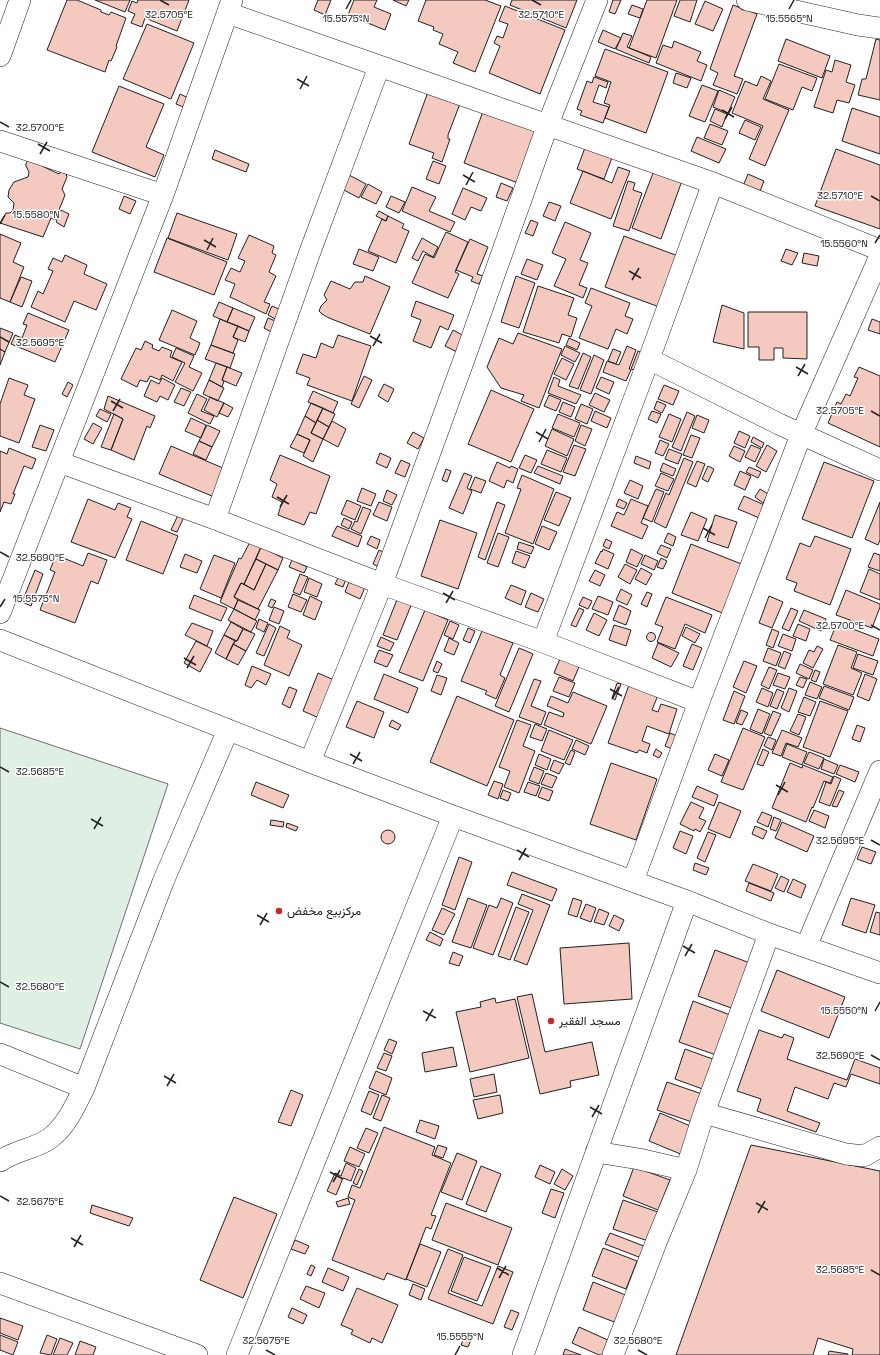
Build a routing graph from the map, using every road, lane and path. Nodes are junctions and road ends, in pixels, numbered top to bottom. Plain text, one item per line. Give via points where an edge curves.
1 (20, 0) edge
2 (597, 0) edge
3 (748, 0) edge
4 (230, 6) edge
5 (880, 28) edge
6 (0, 56) edge
7 (379, 67) junction
8 (548, 124) junction
9 (0, 140) edge
10 (713, 183) junction
11 (163, 195) junction
12 (880, 250) edge
13 (880, 256) edge
14 (649, 359) junction
15 (801, 435) junction
16 (59, 462) junction
17 (880, 470) edge
18 (215, 519) junction
19 (382, 584) junction
20 (0, 613) edge
21 (0, 640) edge
22 (543, 642) junction
23 (699, 702) junction
24 (228, 730) junction
25 (310, 762) junction
26 (880, 771) edge
27 (453, 816) junction
28 (633, 881) junction
29 (687, 901) junction
30 (769, 934) junction
31 (806, 947) junction
32 (880, 973) edge
33 (0, 1054) edge
34 (84, 1088) junction
35 (704, 1113) junction
36 (880, 1147) edge
37 (596, 1152) junction
38 (0, 1161) edge
39 (686, 1170) junction
40 (0, 1283) edge
41 (197, 1355) edge
42 (237, 1355) edge
43 (522, 1355) edge
44 (613, 1355) edge

1 - 6 street
2 - 8 street
3 - 5 street
4 - 7 street
4 - 11 street
7 - 8 street
7 - 18 street
8 - 10 street
8 - 19 street
9 - 11 street
10 - 12 street
10 - 14 street
11 - 16 street
13 - 15 street
14 - 15 street
14 - 22 street
15 - 17 street
15 - 23 street
16 - 18 street
16 - 20 street
18 - 19 street
19 - 22 street
19 - 25 street
21 - 24 street
22 - 23 street
23 - 28 street
24 - 25 street
24 - 34 street via 163,882
25 - 27 street
26 - 31 street
27 - 28 street
27 - 42 street
28 - 29 street
29 - 30 street
29 - 37 street
30 - 31 street
30 - 35 street
31 - 32 street
33 - 34 street
34 - 38 street via 70,1116 48,1140
35 - 36 street via 846,1154 864,1156
35 - 39 street
37 - 39 street
37 - 43 street
39 - 44 street via 656,1240
40 - 41 street

